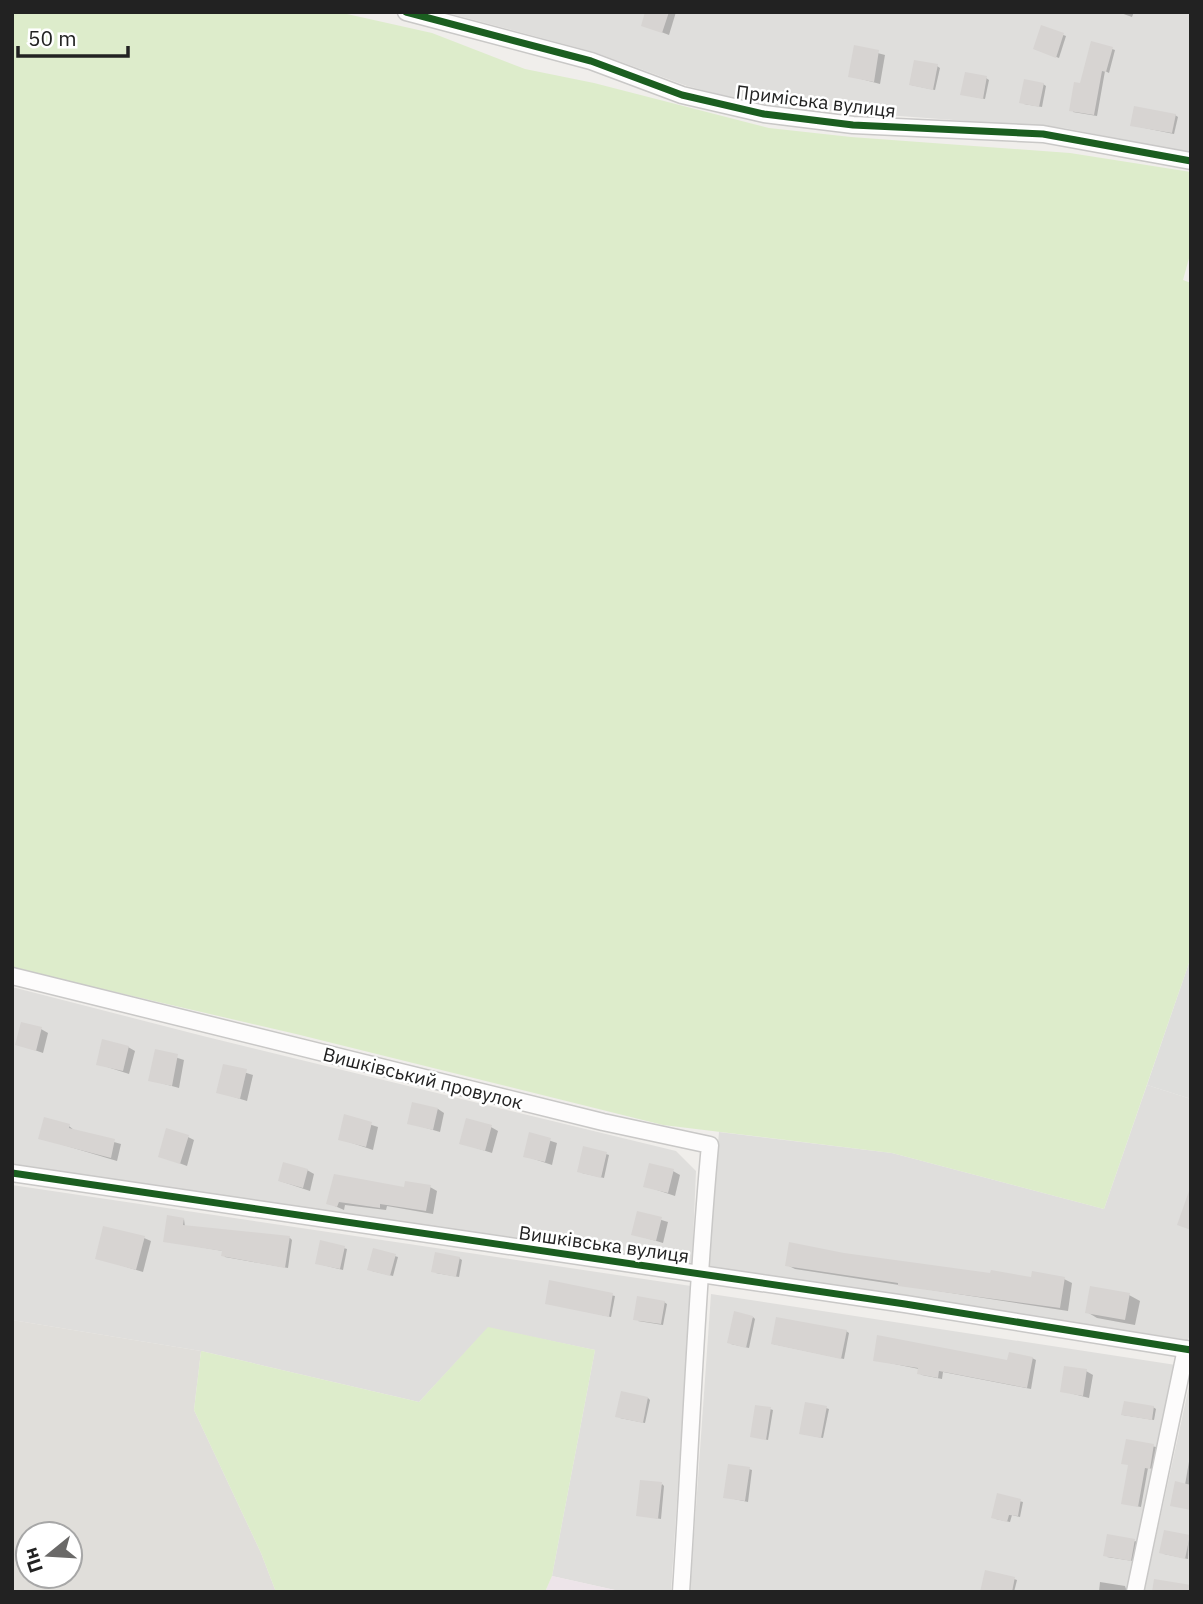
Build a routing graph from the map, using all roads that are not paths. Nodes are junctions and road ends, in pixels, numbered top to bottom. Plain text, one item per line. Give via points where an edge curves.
1 (406, 12) edge
2 (1191, 161) edge
3 (12, 976) edge
4 (12, 1173) edge
5 (698, 1273) junction
6 (1189, 1349) edge
7 (681, 1592) edge
8 (1135, 1592) edge

1 - 2 street, Приміська вулиця via 591,61 682,95 764,114 853,125 1043,134
3 - 5 street, Вишківський провулок via 710,1145
4 - 5 street, Вишківська вулиця
5 - 6 street, Вишківська вулиця
5 - 7 street, Вишківська вулиця
6 - 8 street, Вишківська вулиця

